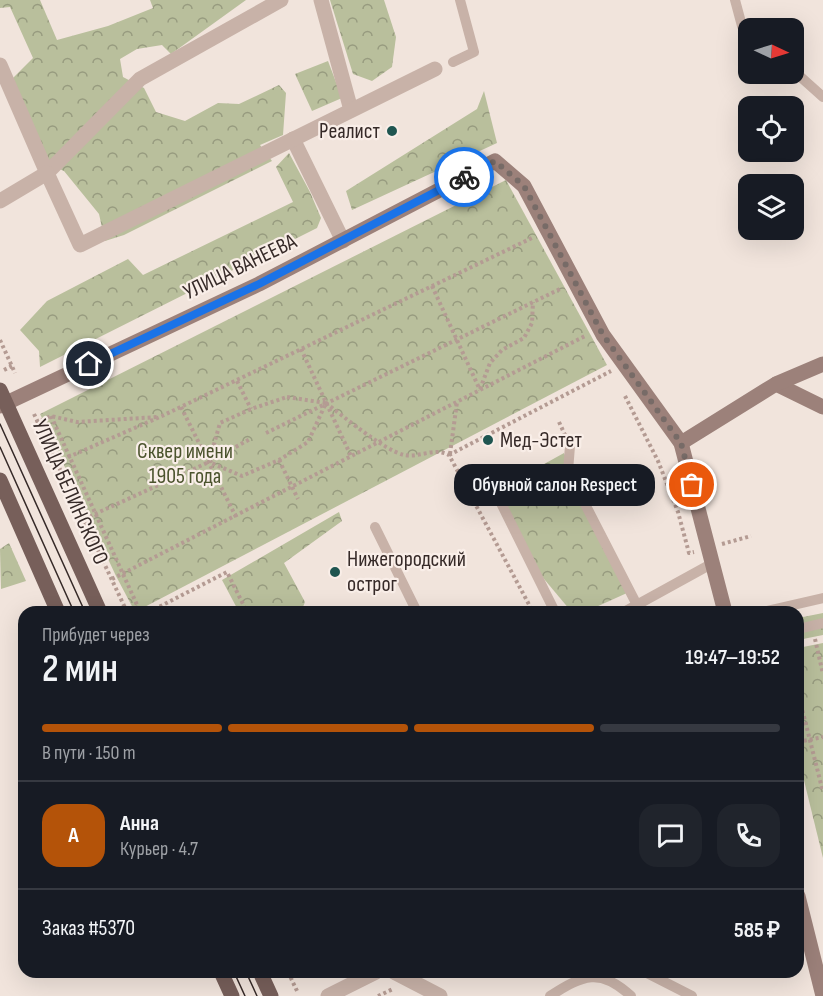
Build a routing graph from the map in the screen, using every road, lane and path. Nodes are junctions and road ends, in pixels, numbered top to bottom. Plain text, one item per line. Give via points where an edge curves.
1 (281, 0) edge
2 (321, 0) edge
3 (460, 0) edge
4 (735, 0) edge
5 (740, 18) edge
6 (453, 62) dead end
7 (0, 65) edge
8 (435, 69) dead end
9 (804, 80) edge
10 (823, 97) edge
11 (351, 110) junction
12 (293, 139) junction
13 (47, 173) junction
14 (0, 201) edge
15 (540, 234) dead end
16 (343, 240) junction
17 (568, 285) dead end
18 (432, 286) junction
19 (533, 302) junction
20 (593, 332) dead end
21 (457, 339) junction
22 (0, 340) edge
23 (301, 350) junction
24 (607, 361) dead end
25 (823, 364) edge
26 (12, 366) junction
27 (4, 369) dead end
28 (612, 371) dead end
29 (15, 373) dead end
30 (603, 375) dead end
31 (237, 381) junction
32 (776, 384) junction
33 (480, 390) junction
34 (622, 391) dead end
35 (2, 399) edge
36 (457, 402) junction
37 (326, 404) junction
38 (181, 407) junction
39 (823, 407) edge
40 (251, 409) junction
41 (34, 414) dead end
42 (51, 416) junction
43 (162, 416) junction
44 (38, 422) junction
45 (266, 433) dead end
46 (250, 439) dead end
47 (379, 442) junction
48 (681, 443) junction
49 (570, 446) dead end
50 (449, 455) junction
51 (351, 456) junction
52 (68, 457) junction
53 (279, 460) junction
54 (57, 462) junction
55 (209, 462) junction
56 (0, 480) edge
57 (293, 488) junction
58 (495, 490) dead end
59 (298, 499) dead end
60 (96, 515) junction
61 (236, 517) junction
62 (84, 519) junction
63 (375, 527) dead end
64 (689, 553) dead end
65 (712, 563) junction
66 (123, 573) junction
67 (112, 579) junction
68 (823, 598) edge
69 (637, 605) joint
70 (55, 606) edge
71 (97, 606) edge
72 (124, 606) edge
73 (138, 606) edge
74 (161, 606) edge
75 (244, 606) edge
76 (414, 606) edge
77 (530, 606) edge
78 (552, 606) edge
79 (723, 606) edge
80 (789, 606) edge
81 (823, 623) edge
82 (812, 626) junction
83 (804, 628) edge
84 (823, 674) edge
85 (804, 716) edge
86 (823, 737) edge
87 (810, 740) junction
88 (804, 741) edge
89 (823, 792) edge
90 (804, 920) edge
91 (224, 978) edge
92 (265, 978) edge
93 (291, 978) edge
94 (364, 978) edge
95 (406, 978) edge
96 (588, 978) edge
97 (604, 978) edge
98 (657, 978) edge
99 (294, 983) junction
100 (277, 992) edge
101 (298, 993) dead end
102 (232, 996) edge
103 (328, 996) edge
104 (440, 996) edge
105 (550, 996) edge
106 (631, 996) edge
107 (692, 996) edge
108 (823, 996) edge

1 - 13 street via 140,79
2 - 11 street
3 - 6 lane via 474,52
4 - 5 lane
7 - 13 street
8 - 11 street
9 - 10 lane
11 - 12 street
12 - 13 street via 80,244
12 - 16 street
13 - 14 street
15 - 18 path
16 - 35 main road, УЛИЦА ВАНЕЕВА via 259,284
16 - 48 main road, УЛИЦА ВАНЕЕВА via 495,161 524,186 603,335
17 - 19 path
18 - 21 path
18 - 23 path
19 - 21 path
19 - 33 path via 532,323 524,338 502,350 490,363
20 - 33 path
21 - 33 path
21 - 37 path
22 - 26 path
23 - 31 path
23 - 37 path
24 - 28 path
25 - 32 main road
26 - 27 path
26 - 29 path
30 - 50 path
31 - 38 path
31 - 40 path
32 - 39 main road
32 - 48 main road
33 - 36 path
34 - 64 path via 658,461
35 - 71 main road, УЛИЦА БЕЛИНСКОГО
36 - 47 path
36 - 50 path
37 - 40 path via 287,396
37 - 45 path
37 - 47 path
37 - 51 path
37 - 53 path via 308,441
38 - 43 path
38 - 55 path
40 - 55 path via 220,423
41 - 44 path
42 - 43 path via 76,422
42 - 44 path
42 - 52 path
43 - 52 path
44 - 54 path
46 - 55 path
47 - 50 path via 404,455 441,451
47 - 51 path
48 - 65 main road
49 - 69 lane via 568,471
50 - 77 path
51 - 57 path
52 - 54 path
52 - 60 path
53 - 55 path via 242,476
53 - 57 path
54 - 62 path
55 - 60 path
55 - 61 path
56 - 70 main road
57 - 59 path
57 - 61 path
58 - 78 lane
60 - 62 path
60 - 66 path
61 - 66 path
62 - 67 path
63 - 76 lane
65 - 69 lane
65 - 79 main road
66 - 67 path
66 - 73 path
67 - 72 path
68 - 80 lane
74 - 75 path via 227,572
81 - 82 lane
82 - 83 lane
82 - 84 path
85 - 87 path
86 - 87 path
87 - 88 path
87 - 89 path
90 - 108 main road
91 - 102 main road
92 - 100 main road
93 - 99 path
94 - 103 street
95 - 104 street
96 - 105 lane
97 - 106 lane
98 - 107 lane
99 - 100 path
99 - 101 path

